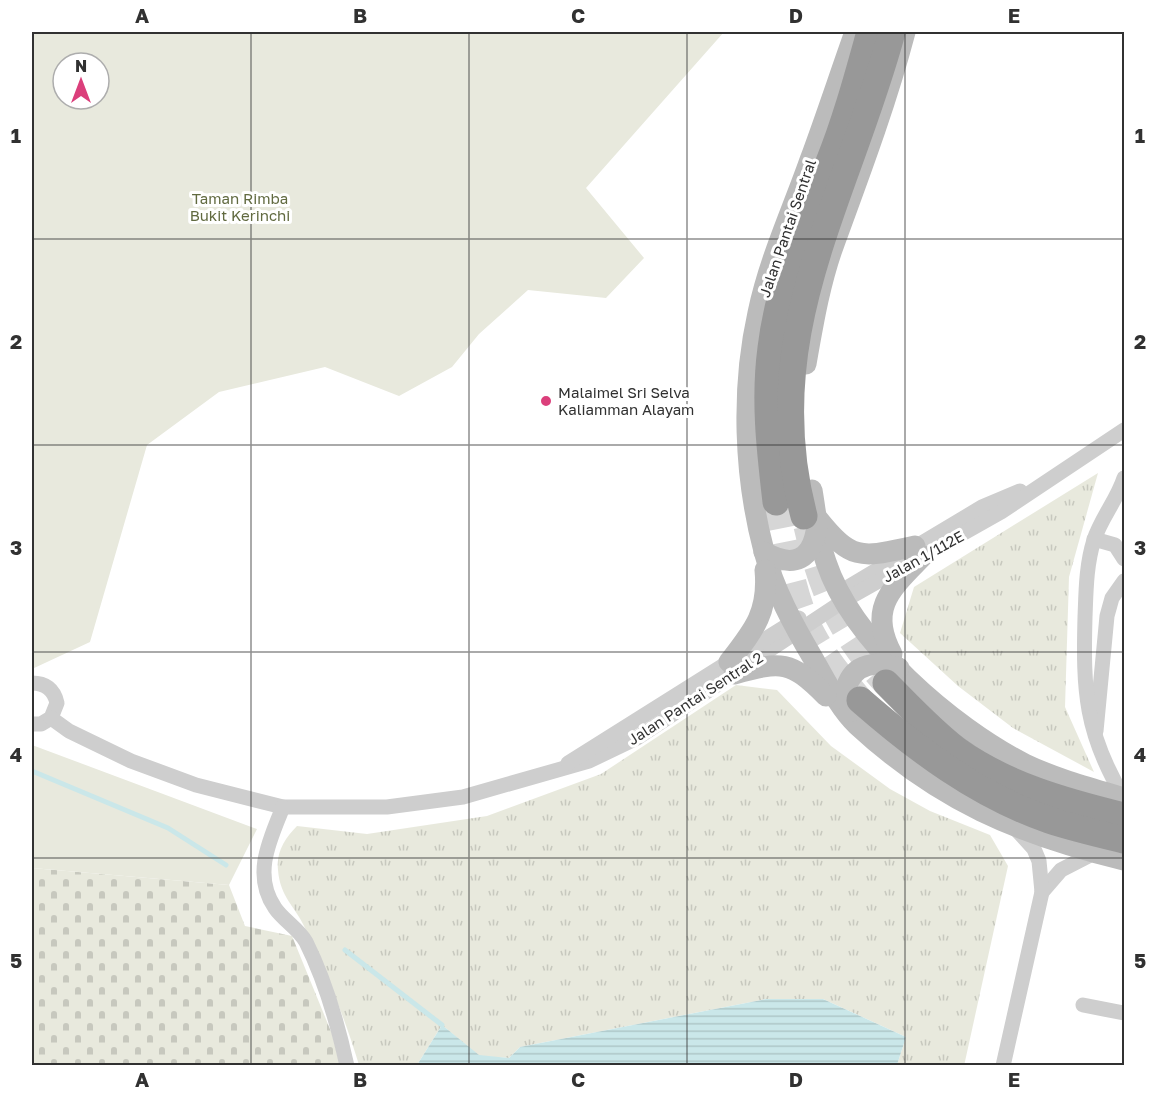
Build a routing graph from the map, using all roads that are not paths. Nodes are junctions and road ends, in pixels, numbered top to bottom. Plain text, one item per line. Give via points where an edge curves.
1 (855, 32) edge
2 (870, 32) edge
3 (892, 32) edge
4 (905, 32) edge
5 (1125, 429) edge
6 (1125, 478) edge
7 (776, 502) tunnel mouth
8 (811, 517) junction
9 (1094, 539) junction
10 (919, 551) junction
11 (764, 552) junction
12 (1125, 560) edge
13 (1125, 580) edge
14 (842, 596) junction
15 (795, 627) junction
16 (732, 668) junction
17 (893, 675) junction
18 (32, 683) edge
19 (857, 712) junction
20 (51, 718) junction
21 (32, 724) edge
22 (1094, 740) junction
23 (1124, 804) edge
24 (283, 807) junction
25 (1012, 825) junction
26 (1117, 853) edge
27 (1042, 892) junction
28 (1083, 1005) dead end
29 (1125, 1013) edge
30 (347, 1065) edge
31 (1003, 1065) edge

1 - 11 main road, Jalan Pantai Sentral via 777,246 758,313 748,393 749,471
2 - 7 highway via 780,298 771,346 767,417
3 - 8 highway via 816,251 796,334 792,443 796,486
4 - 8 main road via 882,111 834,244 809,347 802,421
5 - 10 street, Jalan 1/112E via 1049,480 982,507
6 - 9 street
8 - 10 main road via 842,545 860,555
8 - 11 main road via 815,542 798,560 785,561
8 - 14 main road
9 - 12 street via 1115,545
9 - 22 street via 1087,579 1084,667
10 - 14 street, Jalan 1/112E
10 - 17 main road via 882,606 881,624
11 - 15 main road, Jalan Pantai Sentral
11 - 16 main road via 767,592 762,612
13 - 22 street via 1112,598 1107,616
14 - 15 street, Jalan 1/112E
14 - 17 main road
15 - 16 street, Jalan Pantai Sentral 2
15 - 19 main road, Jalan Pantai Sentral
16 - 19 main road via 785,666
16 - 24 street, Jalan Pantai Sentral 2 via 594,745 556,771 463,797 398,805
17 - 19 main road via 875,663 856,670 848,681 846,694
17 - 23 highway via 924,722 974,761 1048,794
18 - 20 street via 45,685 53,692 57,703
19 - 25 main road, Jalan Pantai Sentral via 934,785 966,806
19 - 26 highway via 978,787
20 - 21 street
20 - 24 street, Jalan Pantai Sentral 2 via 130,761 196,785
22 - 23 street
24 - 30 street via 266,851 266,890 275,908 305,940
25 - 26 main road, Jalan Pantai Sentral via 1041,837
25 - 27 street via 1034,849
26 - 27 street via 1061,870
27 - 31 street
28 - 29 street

